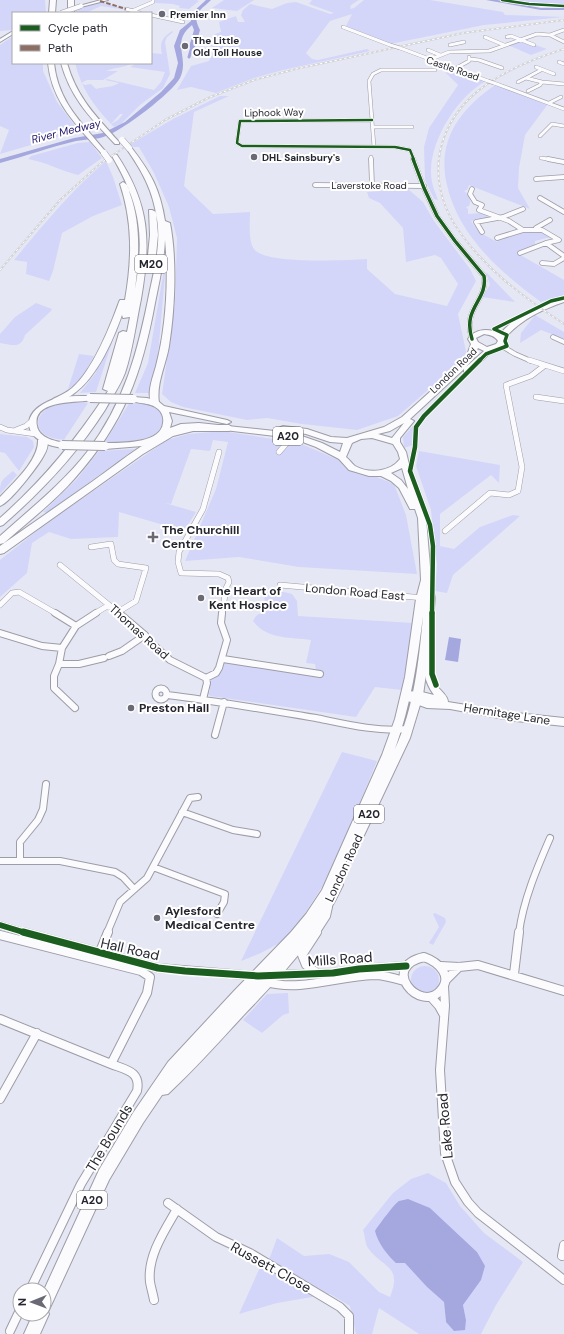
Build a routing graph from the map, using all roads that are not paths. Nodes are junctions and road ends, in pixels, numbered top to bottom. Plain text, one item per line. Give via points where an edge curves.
1 (52, 0) edge
2 (59, 0) edge
3 (65, 0) edge
4 (72, 0) edge
5 (106, 0) edge
6 (152, 0) edge
7 (126, 9) dead end
8 (52, 11) edge
9 (71, 11) edge
10 (132, 11) junction
11 (58, 12) edge
12 (64, 12) edge
13 (65, 12) edge
14 (136, 12) edge
15 (152, 15) edge
16 (183, 22) dead end
17 (343, 27) dead end
18 (561, 27) dead end
19 (564, 30) edge
20 (532, 31) dead end
21 (536, 32) junction
22 (12, 33) edge
23 (550, 35) junction
24 (485, 37) dead end
25 (507, 37) dead end
26 (520, 40) junction
27 (0, 41) edge
28 (464, 42) dead end
29 (564, 42) edge
30 (504, 45) junction
31 (534, 45) dead end
32 (420, 52) dead end
33 (459, 52) junction
34 (467, 52) junction
35 (440, 55) junction
36 (470, 59) junction
37 (429, 60) junction
38 (51, 64) edge
39 (56, 64) edge
40 (64, 64) edge
41 (70, 64) edge
42 (499, 66) dead end
43 (536, 67) dead end
44 (435, 70) dead end
45 (541, 70) junction
46 (467, 71) dead end
47 (554, 74) dead end
48 (526, 78) junction
49 (364, 80) dead end
50 (370, 80) junction
51 (518, 82) dead end
52 (542, 82) junction
53 (564, 84) edge
54 (528, 91) dead end
55 (556, 95) dead end
56 (563, 98) edge
57 (549, 103) junction
58 (564, 109) edge
59 (97, 118) junction
60 (372, 120) junction
61 (81, 122) junction
62 (373, 126) junction
63 (564, 126) edge
64 (412, 127) dead end
65 (540, 136) dead end
66 (374, 147) junction
67 (127, 150) junction
68 (371, 157) dead end
69 (112, 158) junction
70 (541, 158) dead end
71 (564, 162) edge
72 (564, 177) edge
73 (536, 179) dead end
74 (152, 184) junction
75 (315, 185) dead end
76 (372, 185) junction
77 (424, 186) junction
78 (472, 189) dead end
79 (540, 198) dead end
80 (523, 209) dead end
81 (564, 212) edge
82 (503, 217) junction
83 (550, 220) dead end
84 (536, 228) junction
85 (523, 230) junction
86 (482, 232) dead end
87 (497, 238) dead end
88 (562, 239) edge
89 (546, 243) junction
90 (520, 253) dead end
91 (134, 256) junction
92 (564, 257) edge
93 (542, 263) dead end
94 (564, 300) edge
95 (468, 321) junction
96 (512, 325) junction
97 (485, 332) junction
98 (553, 336) dead end
99 (474, 342) junction
100 (564, 342) edge
101 (498, 346) junction
102 (544, 366) junction
103 (563, 370) edge
104 (130, 382) junction
105 (536, 397) dead end
106 (564, 400) edge
107 (56, 401) junction
108 (155, 403) junction
109 (102, 407) junction
110 (162, 408) junction
111 (32, 421) junction
112 (0, 427) edge
113 (229, 428) junction
114 (14, 431) junction
115 (366, 435) junction
116 (159, 436) junction
117 (293, 436) junction
118 (40, 437) junction
119 (348, 441) junction
120 (396, 442) junction
121 (140, 452) junction
122 (219, 452) dead end
123 (278, 452) dead end
124 (342, 457) junction
125 (404, 459) junction
126 (382, 473) junction
127 (0, 503) edge
128 (0, 523) edge
129 (423, 529) junction
130 (445, 532) dead end
131 (0, 541) edge
132 (91, 547) dead end
133 (0, 551) edge
134 (60, 565) dead end
135 (280, 586) dead end
136 (425, 598) junction
137 (0, 605) edge
138 (109, 605) junction
139 (118, 612) junction
140 (76, 626) junction
141 (0, 633) edge
142 (145, 635) junction
143 (426, 638) junction
144 (62, 648) junction
145 (223, 658) junction
146 (59, 664) junction
147 (320, 674) dead end
148 (206, 678) junction
149 (167, 695) dead end
150 (406, 696) junction
151 (418, 698) junction
152 (203, 699) junction
153 (224, 702) junction
154 (447, 702) junction
155 (75, 708) dead end
156 (564, 722) edge
157 (402, 730) junction
158 (215, 735) dead end
159 (46, 784) dead end
160 (198, 797) dead end
161 (182, 812) junction
162 (257, 834) dead end
163 (550, 838) dead end
164 (20, 860) junction
165 (0, 861) edge
166 (153, 867) junction
167 (134, 889) junction
168 (332, 897) junction
169 (217, 914) dead end
170 (0, 925) edge
171 (0, 935) edge
172 (99, 954) junction
173 (406, 966) junction
174 (441, 966) junction
175 (459, 967) junction
176 (317, 973) junction
177 (514, 974) junction
178 (267, 978) junction
179 (404, 981) junction
180 (445, 983) junction
181 (564, 991) edge
182 (431, 997) junction
183 (444, 1016) junction
184 (0, 1019) edge
185 (37, 1033) junction
186 (111, 1064) junction
187 (0, 1099) edge
188 (168, 1203) dead end
189 (177, 1209) junction
190 (564, 1245) edge
191 (562, 1256) dead end
192 (564, 1280) edge
193 (34, 1282) edge
194 (52, 1289) edge
195 (154, 1300) dead end
196 (14, 1322) edge
197 (37, 1322) edge
198 (10, 1331) dead end
199 (32, 1334) edge
200 (349, 1334) edge

1 - 8 highway
2 - 11 highway
3 - 13 highway
4 - 9 highway
5 - 12 street, bridge
6 - 10 street via 153,2
7 - 10 street
10 - 14 street
15 - 16 street
17 - 37 street, Castle Road, bridge
18 - 19 street
19 - 23 street
20 - 21 street
21 - 23 street
21 - 26 street
22 - 27 street
23 - 29 street
24 - 30 street
25 - 26 street
26 - 30 street
26 - 31 street
28 - 33 street via 452,45 457,46
30 - 34 street via 488,51
32 - 35 street via 430,50
33 - 34 street
33 - 35 street
34 - 36 street
35 - 37 street
36 - 42 street
36 - 46 street via 456,67
37 - 57 street, Castle Road, bridge
38 - 61 highway, M20 via 56,90 67,110
39 - 61 highway, M20 via 59,81
40 - 59 highway, M20 via 71,88
41 - 59 highway, M20 via 76,85
43 - 45 street
44 - 50 street via 381,70 374,72
45 - 47 street
45 - 48 street
48 - 51 street
48 - 52 street
49 - 50 street
50 - 60 street
52 - 53 street
52 - 54 street
55 - 56 street
56 - 57 street
57 - 58 street, Castle Road
59 - 67 highway, M20
60 - 62 street
60 - 66 street, Liphook Way via 240,121 237,143 242,146
61 - 69 highway, M20, bridge
62 - 64 street
62 - 66 street
63 - 65 street via 549,125
66 - 77 street via 410,150
67 - 74 highway, M20 via 140,163
67 - 104 highway, M20 via 143,182 154,224 141,337
68 - 76 street
69 - 91 highway, M20 via 132,212
69 - 109 highway, M20 via 130,181 143,218 145,237 142,276 125,361 116,384
70 - 71 street
72 - 73 street
74 - 104 highway, M20 via 160,215 161,242 142,345
74 - 108 highway, M20 via 163,208 171,262 165,344 154,390
75 - 76 street, Laverstoke Road
76 - 77 street, Laverstoke Road
77 - 95 street via 441,223 485,279 484,288
78 - 82 street via 470,194 475,202 482,205 479,210
79 - 81 street
80 - 82 street
82 - 85 street
82 - 86 street via 476,222
83 - 84 street
84 - 85 street
84 - 88 street
85 - 87 street
88 - 89 street
89 - 90 street
89 - 92 street
91 - 107 highway, M20 via 125,297 111,334 82,384 70,395
91 - 109 highway, M20 via 128,309
92 - 93 street via 554,264
94 - 96 main road, London Road via 545,306
95 - 97 street via 472,329
95 - 99 street via 469,332
96 - 97 main road, London Road
96 - 101 main road, London Road
97 - 99 main road, London Road via 476,335
97 - 101 main road via 495,334
98 - 100 street
99 - 101 main road via 481,348
99 - 115 main road, London Road via 469,359 405,419 387,429
101 - 102 street via 520,358
101 - 120 main road, London Road via 479,358 410,421 396,438
102 - 103 street
102 - 130 street via 531,376 506,385 522,467 518,491 509,495 490,493
104 - 131 highway, M20 via 102,437 80,466
105 - 106 street
107 - 108 main road, bridge via 90,398 133,399
107 - 111 main road via 42,409
108 - 110 main road
109 - 128 highway, M20 via 73,449
110 - 116 main road via 168,420 166,428
110 - 119 main road, A20 via 214,420 295,430 330,440
111 - 114 street
111 - 118 main road via 32,428
112 - 114 street
113 - 116 main road, A20 via 189,425 174,428
113 - 117 main road, A20
113 - 121 highway via 184,429 170,434
114 - 118 street
115 - 119 main road
115 - 120 main road
116 - 118 main road, bridge via 135,445 105,446 62,445
116 - 121 highway
117 - 123 street
117 - 124 main road, A20
118 - 127 highway via 45,446 40,455
119 - 124 main road
120 - 125 main road
121 - 133 highway
122 - 145 street via 203,509 179,552 178,562 181,573 219,574 228,578 221,624 227,640
124 - 126 main road via 352,468
125 - 126 main road via 398,467
125 - 129 main road, London Road / A20
126 - 129 main road, London Road / A20 via 402,485
129 - 136 main road, London Road / A20 via 426,562
132 - 139 street via 111,544 114,560 118,564 146,568 136,601
134 - 138 street, Thomas Road
135 - 136 street, London Road East
136 - 143 main road, London Road / A20
136 - 150 main road, London Road / A20
137 - 140 street via 12,593 18,592
138 - 139 street, Thomas Road
138 - 140 street
139 - 142 street, Thomas Road
140 - 144 street
141 - 144 street via 42,646
142 - 146 street via 106,657 79,664
142 - 148 street, Thomas Road via 146,639 170,660
143 - 151 main road, London Road / A20
143 - 154 main road via 429,681 435,692
144 - 146 street
145 - 147 street
145 - 148 street via 216,672
146 - 155 street via 54,676 54,688
148 - 152 street
149 - 152 street
150 - 151 main road, Hermitage Lane
150 - 157 main road, London Road / A20
151 - 154 main road, Hermitage Lane via 440,706
151 - 157 main road, London Road / A20
152 - 153 street
153 - 157 street via 365,727
153 - 158 street
154 - 156 main road, Hermitage Lane via 516,717
157 - 168 main road, London Road / A20 via 395,761
157 - 178 main road, London Road / A20 via 387,755 326,893
159 - 164 street via 43,809 38,820 20,842
160 - 161 street via 190,798
161 - 162 street via 233,830
161 - 166 street
163 - 177 street via 521,920
164 - 165 street
164 - 167 street via 60,861 115,872
166 - 167 street via 147,878
166 - 169 street via 225,894 224,902
167 - 172 street via 120,902
168 - 176 street, Mills Road via 327,916 302,956 306,965
168 - 178 main road, London Road / A20 via 314,927
170 - 172 street, Hall Road
171 - 186 street via 147,974 150,978 147,993
172 - 178 street, Hall Road via 158,968
173 - 174 street via 413,960 424,957 435,960
173 - 176 street, Mills Road
173 - 179 street
174 - 175 street
174 - 180 street
175 - 177 street via 478,965
175 - 180 street
176 - 178 street, Mills Road
177 - 181 street
178 - 179 street, Mills Road via 272,985 374,975
178 - 194 main road, London Road / A20 via 183,1072 151,1100 126,1136 104,1175
179 - 182 street via 417,995
180 - 182 street via 440,992
180 - 183 street, Lake Road
182 - 183 street
183 - 192 street, Lake Road via 440,1070 445,1153 451,1173 468,1202 478,1213
184 - 185 street
185 - 186 street
185 - 187 street
186 - 193 street, The Bounds via 138,1077 140,1082 137,1091 81,1184
188 - 189 street, Russett Close
189 - 195 street via 159,1242 155,1256 150,1280
189 - 200 street, Russett Close via 216,1237 250,1253 340,1307 349,1316
190 - 191 street
196 - 198 street
197 - 199 main road

